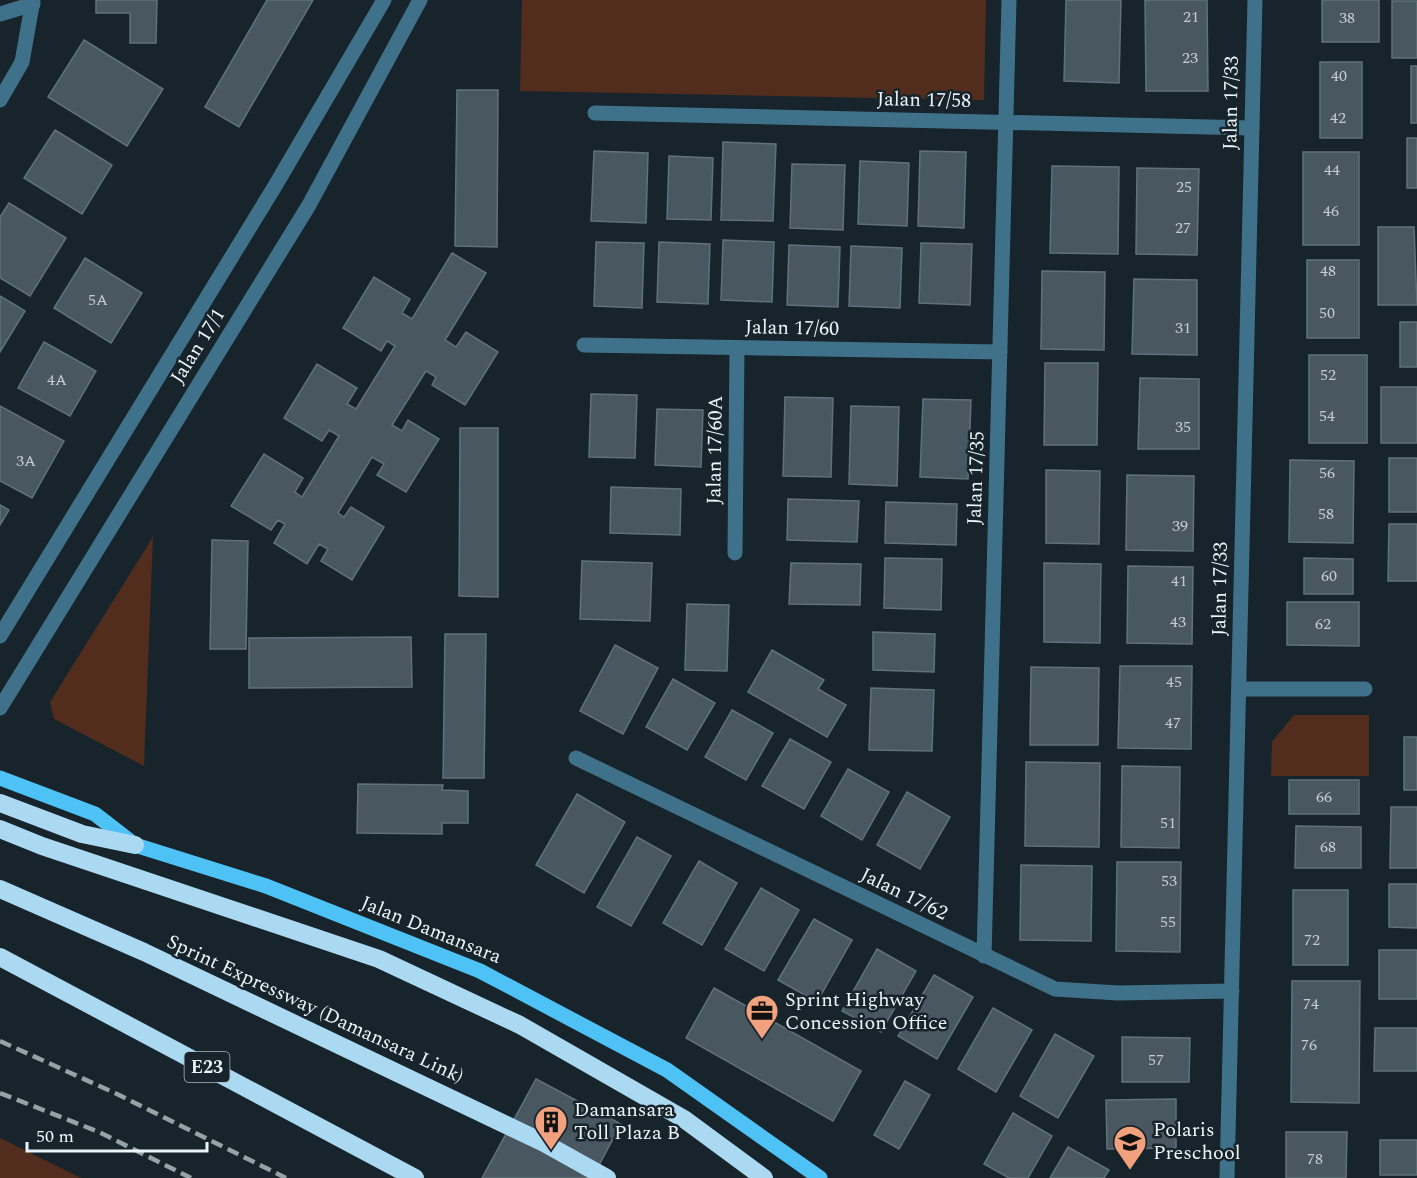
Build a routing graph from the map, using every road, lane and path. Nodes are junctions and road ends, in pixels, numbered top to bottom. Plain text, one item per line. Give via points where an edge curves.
1 (384, 0) edge
2 (420, 0) edge
3 (1010, 0) edge
4 (1255, 0) edge
5 (33, 2) edge
6 (0, 14) edge
7 (0, 100) edge
8 (595, 113) dead end
9 (1006, 123) junction
10 (1252, 128) junction
11 (584, 345) dead end
12 (736, 348) junction
13 (1000, 352) junction
14 (735, 553) dead end
15 (0, 636) edge
16 (1239, 689) junction
17 (1365, 689) dead end
18 (0, 708) edge
19 (576, 758) dead end
20 (0, 768) edge
21 (4, 780) edge
22 (0, 803) edge
23 (0, 829) edge
24 (135, 844) junction
25 (0, 889) edge
26 (984, 956) junction
27 (0, 957) edge
28 (1232, 992) junction
29 (415, 1178) edge
30 (607, 1178) edge
31 (764, 1178) edge
32 (820, 1178) edge
33 (1227, 1178) edge

1 - 15 street, Jalan 17/1 via 270,195
2 - 18 street, Jalan 17/1 via 309,205
3 - 9 street, Jalan 17/35
4 - 10 street, Jalan 17/33
5 - 6 street
5 - 7 street via 22,62
8 - 9 street, Jalan 17/58
9 - 10 street, Jalan 17/58
9 - 13 street, Jalan 17/35
10 - 16 street, Jalan 17/33
11 - 12 street, Jalan 17/60
12 - 13 street, Jalan 17/60
12 - 14 street, Jalan 17/60A
13 - 26 street, Jalan 17/35
16 - 17 street
16 - 28 street, Jalan 17/33
19 - 26 street, Jalan 17/62
20 - 21 street
21 - 24 main road, Jalan Damansara via 95,814
22 - 24 highway via 82,834
23 - 31 highway via 379,959 520,1025 684,1119
24 - 32 main road, Jalan Damansara via 266,886 480,971 667,1070
25 - 30 highway, Sprint Expressway (Damansara Link) via 144,952 544,1143
26 - 28 street, Jalan 17/62 via 1055,989
27 - 29 highway, E23
28 - 33 street, Jalan 17/33

